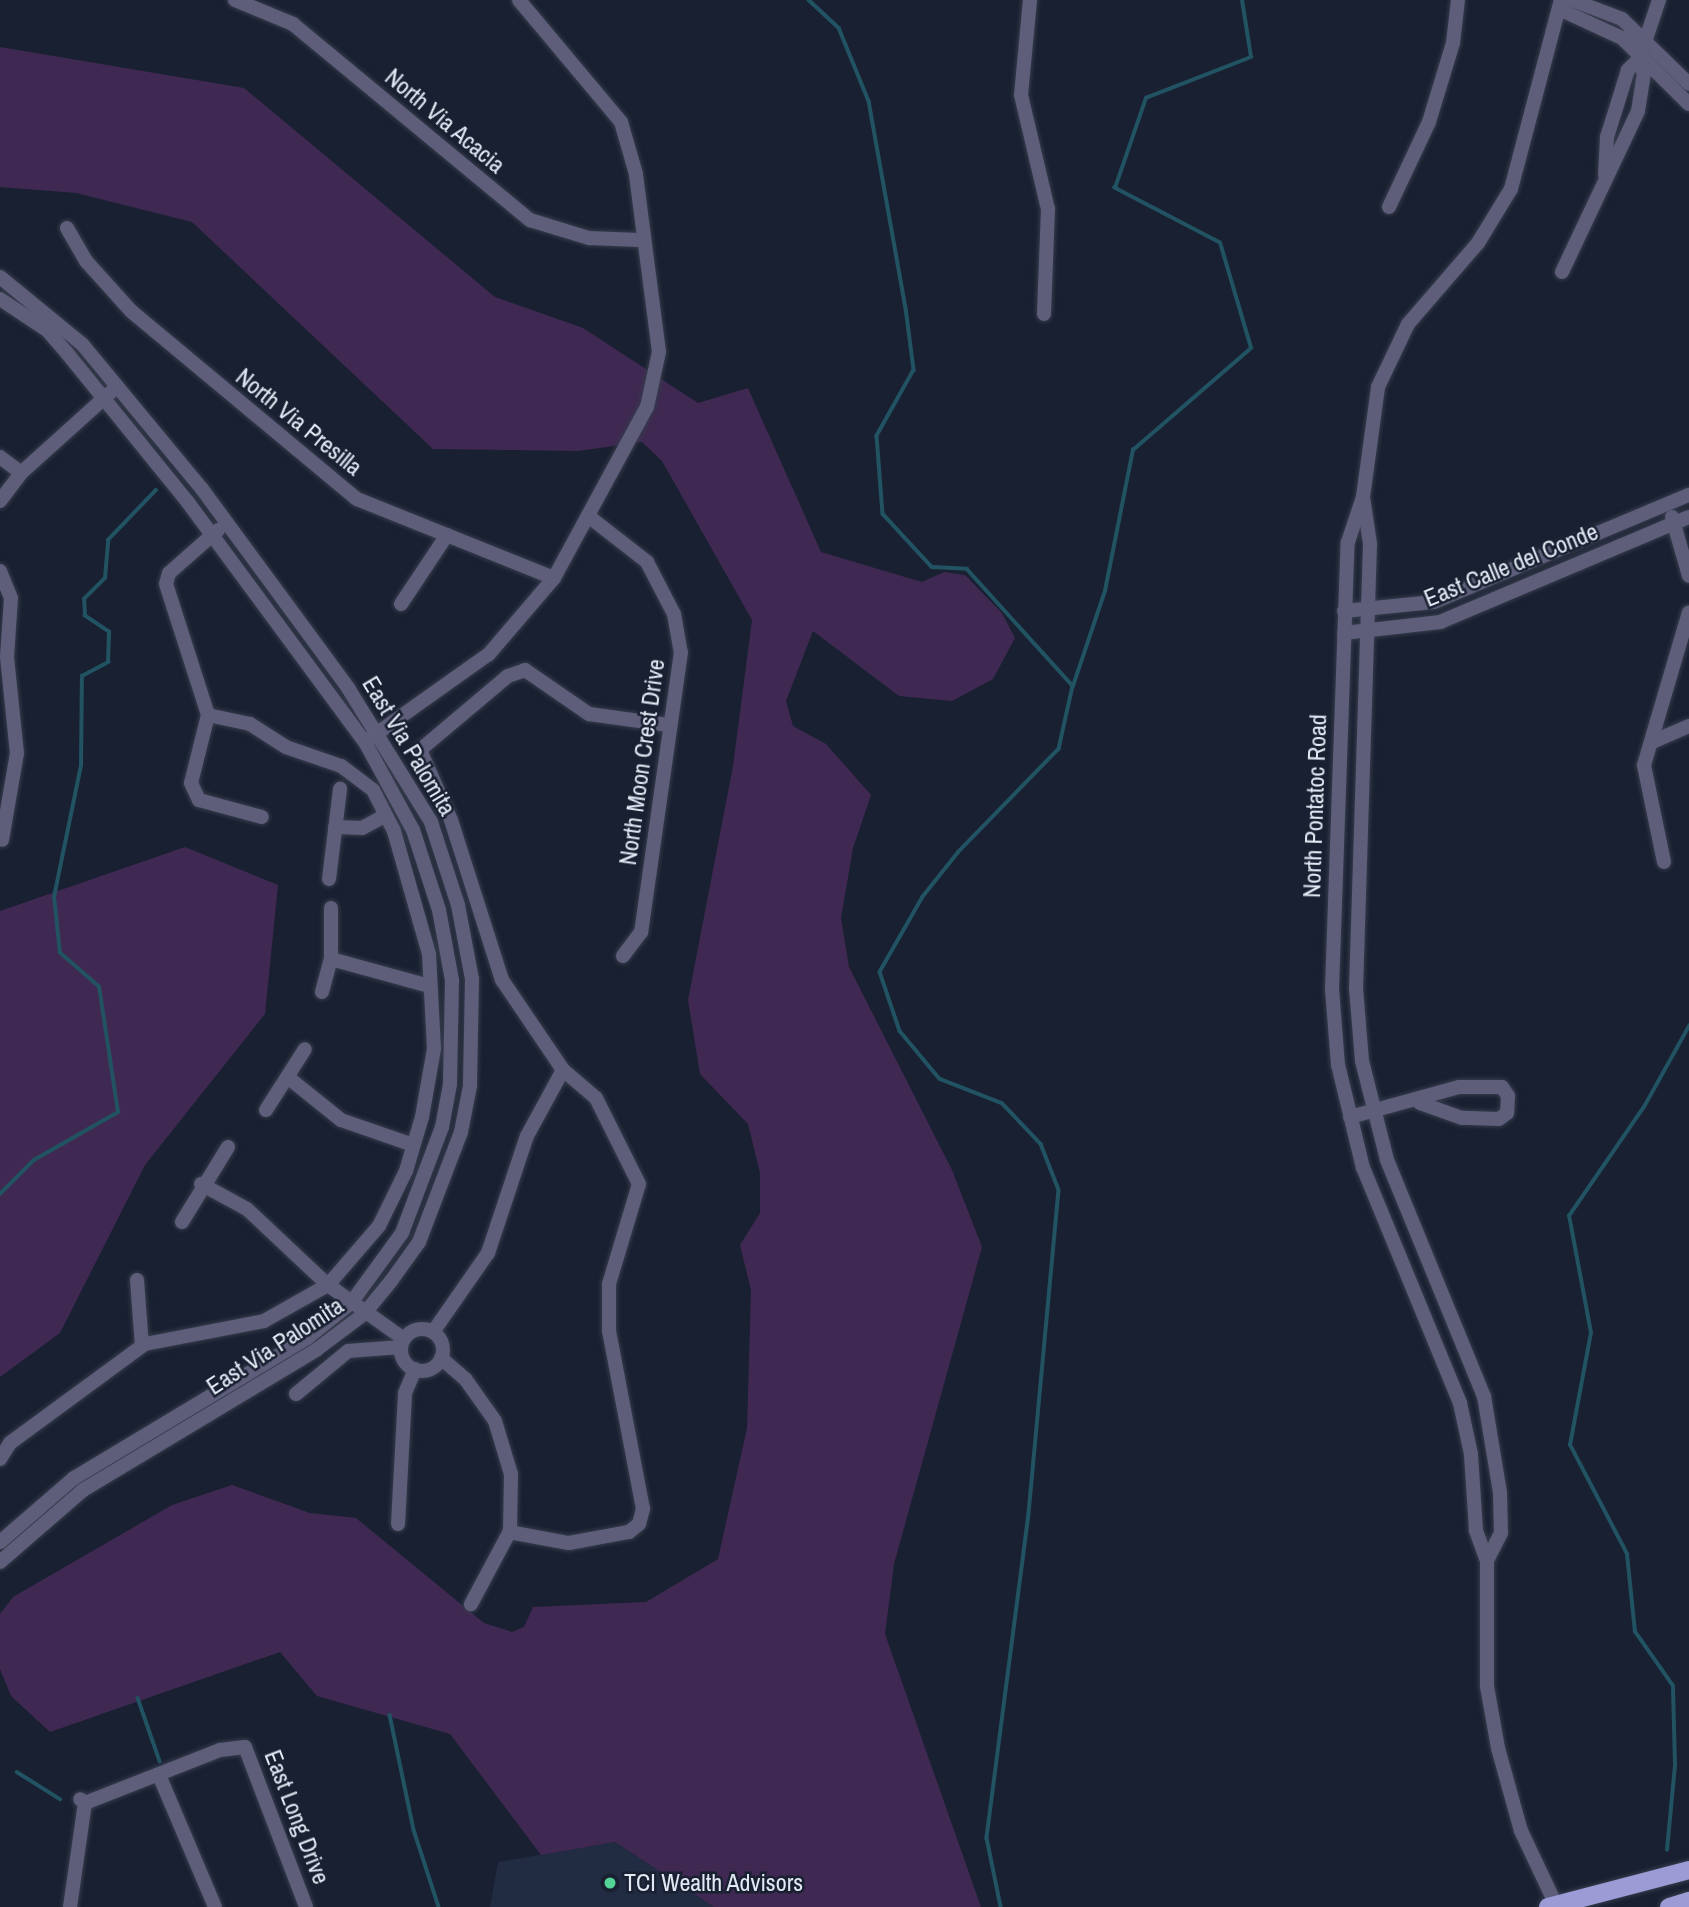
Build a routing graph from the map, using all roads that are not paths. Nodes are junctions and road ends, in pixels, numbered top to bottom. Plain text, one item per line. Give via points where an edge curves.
1 (235, 0) edge
2 (519, 0) edge
3 (1030, 0) edge
4 (1458, 0) edge
5 (1572, 0) edge
6 (1659, 0) edge
7 (1560, 5) edge
8 (1644, 43) junction
9 (1639, 59) junction
10 (1689, 84) edge
11 (1689, 104) edge
12 (1389, 207) dead end
13 (67, 228) dead end
14 (639, 240) junction
15 (1562, 272) dead end
16 (0, 276) edge
17 (0, 299) edge
18 (1044, 314) dead end
19 (116, 388) junction
20 (104, 398) junction
21 (0, 457) edge
22 (21, 473) junction
23 (1689, 495) edge
24 (1363, 498) junction
25 (0, 501) edge
26 (1667, 505) junction
27 (1689, 517) edge
28 (592, 519) junction
29 (227, 523) junction
30 (1675, 524) junction
31 (212, 534) junction
32 (447, 535) junction
33 (0, 571) edge
34 (1689, 576) edge
35 (554, 578) junction
36 (401, 604) dead end
37 (1344, 611) junction
38 (1368, 611) junction
39 (1689, 612) edge
40 (1344, 633) junction
41 (1368, 633) junction
42 (208, 715) junction
43 (668, 725) junction
44 (1689, 726) edge
45 (377, 733) junction
46 (1652, 741) junction
47 (365, 742) junction
48 (340, 789) dead end
49 (385, 816) junction
50 (262, 817) dead end
51 (335, 827) junction
52 (2, 840) dead end
53 (1664, 862) dead end
54 (329, 878) dead end
55 (331, 908) dead end
56 (623, 956) dead end
57 (331, 959) junction
58 (429, 986) junction
59 (321, 992) dead end
60 (305, 1048) dead end
61 (563, 1070) junction
62 (290, 1079) junction
63 (1420, 1103) junction
64 (266, 1110) dead end
65 (1373, 1113) junction
66 (1350, 1117) junction
67 (413, 1145) junction
68 (228, 1147) dead end
69 (201, 1184) junction
70 (182, 1222) dead end
71 (137, 1280) dead end
72 (328, 1285) junction
73 (351, 1303) junction
74 (364, 1314) junction
75 (433, 1332) junction
76 (402, 1343) junction
77 (142, 1346) junction
78 (441, 1358) junction
79 (415, 1370) junction
80 (296, 1394) dead end
81 (0, 1460) edge
82 (398, 1524) dead end
83 (509, 1532) junction
84 (0, 1542) edge
85 (1488, 1561) junction
86 (0, 1562) edge
87 (471, 1604) dead end
88 (159, 1775) junction
89 (1689, 1870) edge
90 (1689, 1901) edge
91 (1554, 1906) edge
92 (70, 1907) edge
93 (215, 1907) edge
94 (306, 1907) edge
95 (1669, 1907) edge

1 - 14 street, North Via Acacia via 293,24 530,220 589,238
2 - 14 street via 621,122 636,174
3 - 18 street via 1021,42 1021,96 1048,209
4 - 12 street via 1453,43 1429,122
5 - 8 street via 1622,19
6 - 8 street
7 - 9 street via 1607,28
7 - 24 street, North Pontatoc Road via 1511,189 1478,243 1408,324 1389,360 1371,422
8 - 9 street
8 - 10 street
9 - 11 street
9 - 15 street via 1644,74 1637,111
13 - 32 street, North Via Presilla via 86,261 131,311 302,458 357,499
14 - 28 street via 659,352 647,407
16 - 19 street, East Via Palomita via 58,320
17 - 20 street, East Via Palomita via 47,330
19 - 20 street
19 - 29 street, East Via Palomita
20 - 22 street
20 - 31 street, East Via Palomita
21 - 22 street
22 - 25 street
23 - 26 street, East Calle del Conde
24 - 37 street, North Pontatoc Road via 1350,529
24 - 38 street, North Pontatoc Road via 1369,512
26 - 30 street
26 - 38 street, East Calle del Conde via 1434,602
27 - 30 street, East Calle del Conde
28 - 35 street
28 - 43 street, North Moon Crest Drive via 647,562 674,614 681,652
29 - 31 street
29 - 45 street, East Via Palomita
30 - 34 street
30 - 41 street, East Calle del Conde via 1440,622
31 - 42 street via 169,573 166,584
31 - 47 street, East Via Palomita
32 - 35 street, North Via Presilla
32 - 36 street
33 - 52 street via 11,598 7,657 17,753
35 - 45 street via 489,654
37 - 38 street, East Calle del Conde
37 - 40 street, North Pontatoc Road
38 - 41 street, North Pontatoc Road
39 - 46 street
40 - 41 street, East Calle del Conde
40 - 66 street, North Pontatoc Road via 1332,989
41 - 65 street, North Pontatoc Road via 1356,988
42 - 49 street via 250,724 286,747 341,766 373,790
42 - 50 street via 194,796
43 - 56 street, North Moon Crest Drive via 641,932
43 - 61 street via 589,714 559,698 534,673 520,667 421,746 419,759 451,820 502,981
44 - 46 street
45 - 47 street
45 - 74 street, East Via Palomita via 431,822 458,905 472,979 470,1073 461,1132 436,1206 419,1242
46 - 53 street via 1644,765 1647,797
47 - 73 street, East Via Palomita via 413,830 439,909 452,981 451,1071 442,1127 417,1199 402,1233
48 - 51 street
49 - 51 street via 362,828
49 - 58 street via 423,919
51 - 54 street
55 - 57 street
57 - 58 street
57 - 59 street
58 - 67 street via 434,1049
60 - 62 street
61 - 75 street via 527,1136 488,1253
61 - 83 street via 596,1098 637,1172 609,1284 610,1331 642,1520 629,1532 569,1543
62 - 64 street
62 - 67 street via 341,1120
63 - 63 street via 1462,1118 1499,1119 1507,1113 1508,1096 1502,1087 1482,1085
63 - 65 street
65 - 66 street
65 - 85 street, North Pontatoc Road via 1484,1396 1501,1534
66 - 85 street, North Pontatoc Road via 1363,1168 1460,1404 1471,1454 1476,1530
67 - 72 street via 379,1226
68 - 69 street
69 - 70 street
69 - 72 street via 247,1209
71 - 77 street
72 - 73 street
72 - 77 street via 264,1321
73 - 74 street
73 - 84 street, East Via Palomita via 307,1338 74,1478
74 - 76 street
74 - 86 street, East Via Palomita via 273,1377 83,1490
75 - 76 street via 420,1329
75 - 78 street
76 - 79 street via 404,1361
76 - 80 street via 348,1351
77 - 81 street via 10,1443
78 - 79 street via 427,1370
78 - 83 street via 480,1397 506,1447
79 - 82 street via 405,1393
83 - 87 street
85 - 91 street, North Pontatoc Road via 1488,1686 1499,1748 1521,1831
88 - 92 street, East Long Drive via 83,1801
88 - 93 street
88 - 94 street, East Long Drive via 220,1750 245,1747
89 - 91 main road
90 - 95 main road

